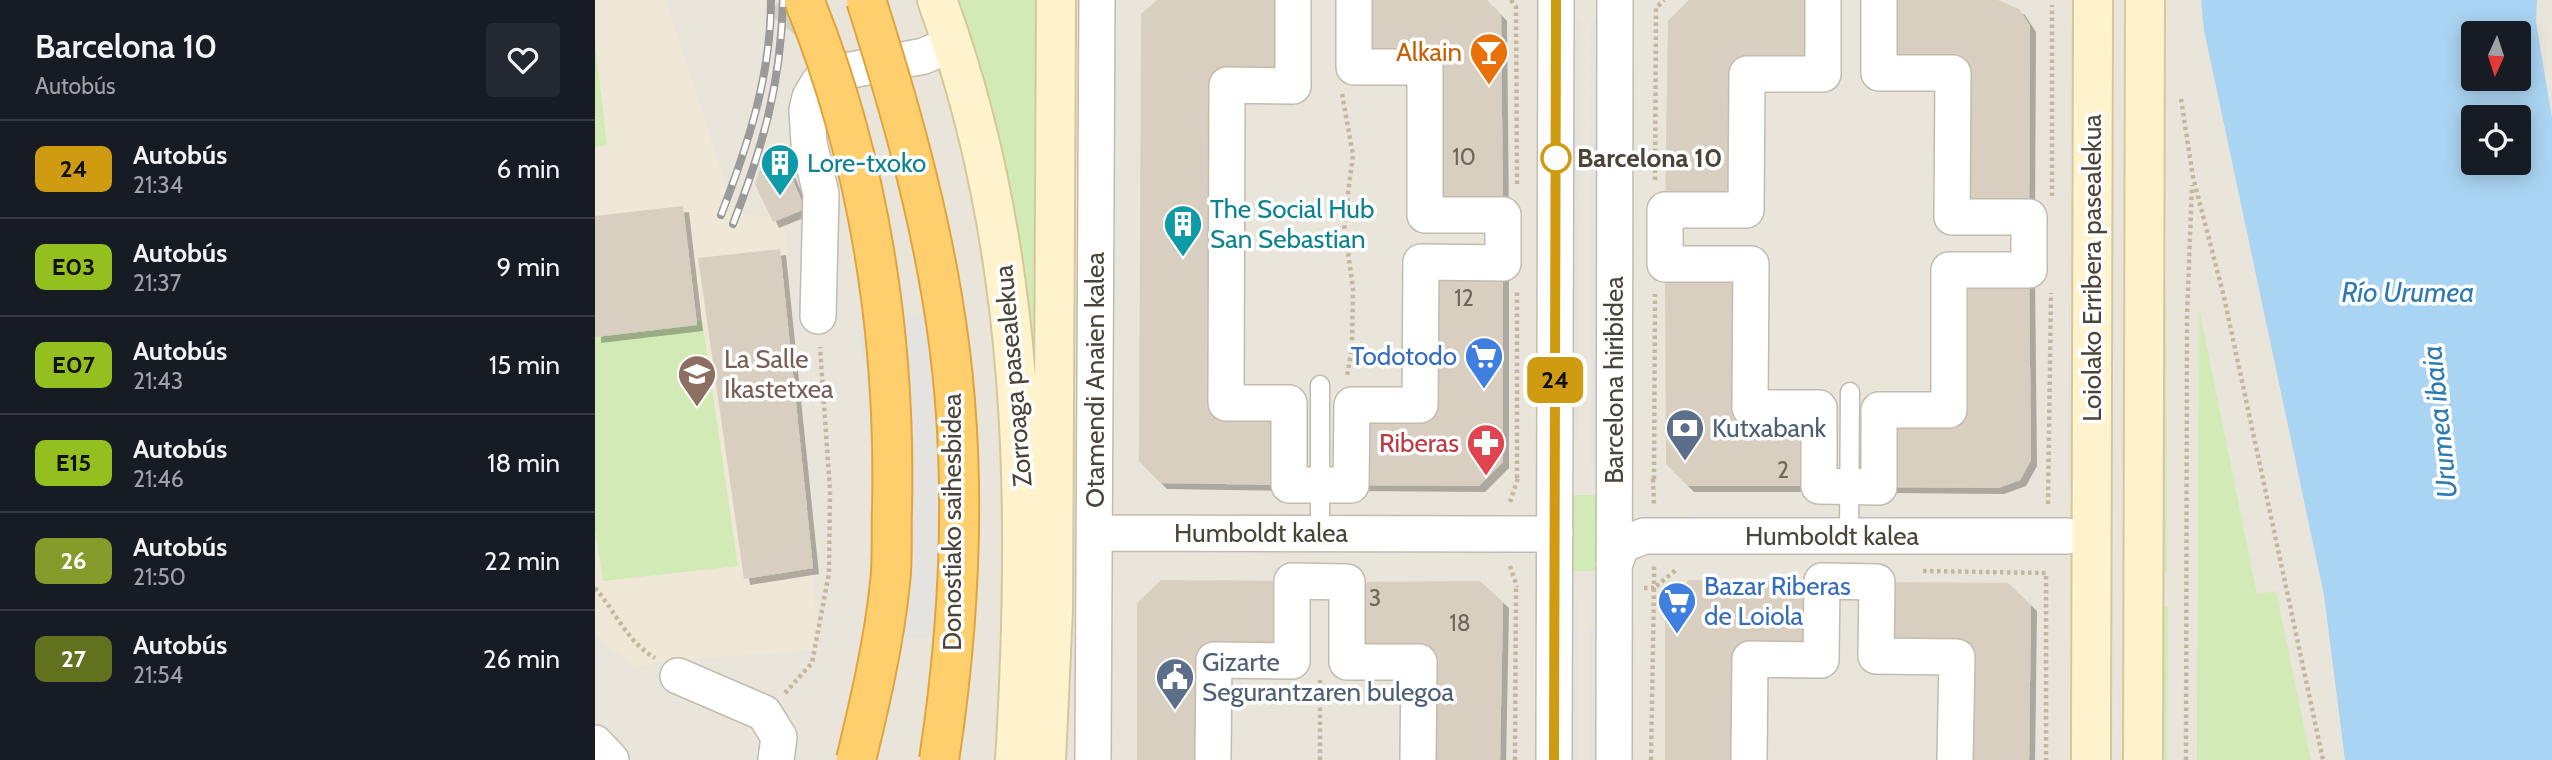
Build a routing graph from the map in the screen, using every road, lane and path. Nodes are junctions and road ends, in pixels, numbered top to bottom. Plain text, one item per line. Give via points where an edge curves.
1 (866, 0) edge
2 (937, 0) edge
3 (1056, 0) edge
4 (1097, 0) edge
5 (1293, 0) edge
6 (1354, 0) edge
7 (1556, 0) edge
8 (1615, 0) edge
9 (1823, 0) edge
10 (1879, 0) edge
11 (2093, 0) edge
12 (2145, 0) edge
13 (805, 11) edge
14 (953, 43) junction
15 (836, 73) junction
16 (2180, 92) dead end
17 (2193, 177) junction
18 (818, 316) joint
19 (1320, 385) dead end
20 (1850, 392) dead end
21 (1320, 485) junction
22 (1849, 486) junction
23 (2144, 502) junction
24 (1094, 533) junction
25 (1320, 533) junction
26 (1555, 534) junction
27 (1849, 536) junction
28 (2083, 544) junction
29 (1614, 565) junction
30 (1915, 571) dead end
31 (1516, 587) dead end
32 (595, 588) edge
33 (1654, 588) dead end
34 (678, 676) joint
35 (764, 713) junction
36 (595, 743) edge
37 (611, 760) edge
38 (776, 760) edge
39 (856, 760) edge
40 (939, 760) edge
41 (1015, 760) edge
42 (1046, 760) edge
43 (1093, 760) edge
44 (1213, 760) edge
45 (1418, 760) edge
46 (1515, 760) edge
47 (1554, 760) edge
48 (1614, 760) edge
49 (1651, 760) edge
50 (1749, 760) edge
51 (1955, 760) edge
52 (2046, 760) edge
53 (2091, 760) edge
54 (2143, 760) edge
55 (2186, 760) edge
56 (2323, 760) edge

1 - 40 highway, Donostiako saihesbidea, bridge via 920,183 943,299 952,384 957,586 951,684
2 - 14 main road, Zorroaga pasealekua
3 - 42 main road, Zorroaga pasealekua via 1053,610
4 - 24 street, Otamendi Anaien kalea
5 - 21 street via 1293,86 1227,85 1226,403 1289,403 1289,485
6 - 21 street via 1354,67 1425,67 1425,215 1503,215 1503,262 1421,262 1420,405 1352,405 1351,485
7 - 26 street
8 - 29 street, Barcelona hiribidea
9 - 22 street via 1823,74 1747,74 1747,210 1665,210 1665,264 1751,264 1750,408 1819,408 1819,486
10 - 22 street via 1879,73 1953,73 1952,217 2029,217 2029,270 1949,270 1949,410 1879,410 1879,486
11 - 28 main road, Loiolako Erribera pasealekua
12 - 23 main road, Loiolako Erribera pasealekua
13 - 15 street
13 - 39 highway, bridge via 845,122 870,220 893,414 890,582
14 - 15 street via 924,56
14 - 41 main road, Zorroaga pasealekua via 978,124 1006,268 1015,349 1024,497
15 - 18 street via 819,82 807,110 821,194
16 - 17 path
17 - 55 path via 2187,316
17 - 56 path via 2224,297
18 - 35 path via 830,491 829,573 812,663
19 - 21 lane
20 - 22 lane
21 - 25 lane
22 - 27 lane
23 - 28 main road via 2126,531
23 - 54 main road, Loiolako Erribera pasealekua
24 - 25 street, Humboldt kalea
24 - 43 street, Otamendi Anaien kalea
25 - 26 street, Humboldt kalea
26 - 47 street
27 - 28 street, Humboldt kalea
27 - 29 street, Humboldt kalea via 1644,536 1622,545
28 - 53 main road, Loiolako Erribera pasealekua
29 - 48 street, Barcelona hiribidea
30 - 52 path via 2046,573
31 - 46 path
32 - 34 path via 636,648
33 - 49 path
34 - 35 street
35 - 38 street via 779,737
36 - 37 street
44 - 45 street via 1214,660 1292,661 1292,581 1347,582 1347,662 1419,662
50 - 51 street via 1750,659 1821,660 1822,581 1850,581 1877,582 1876,656 1957,657

